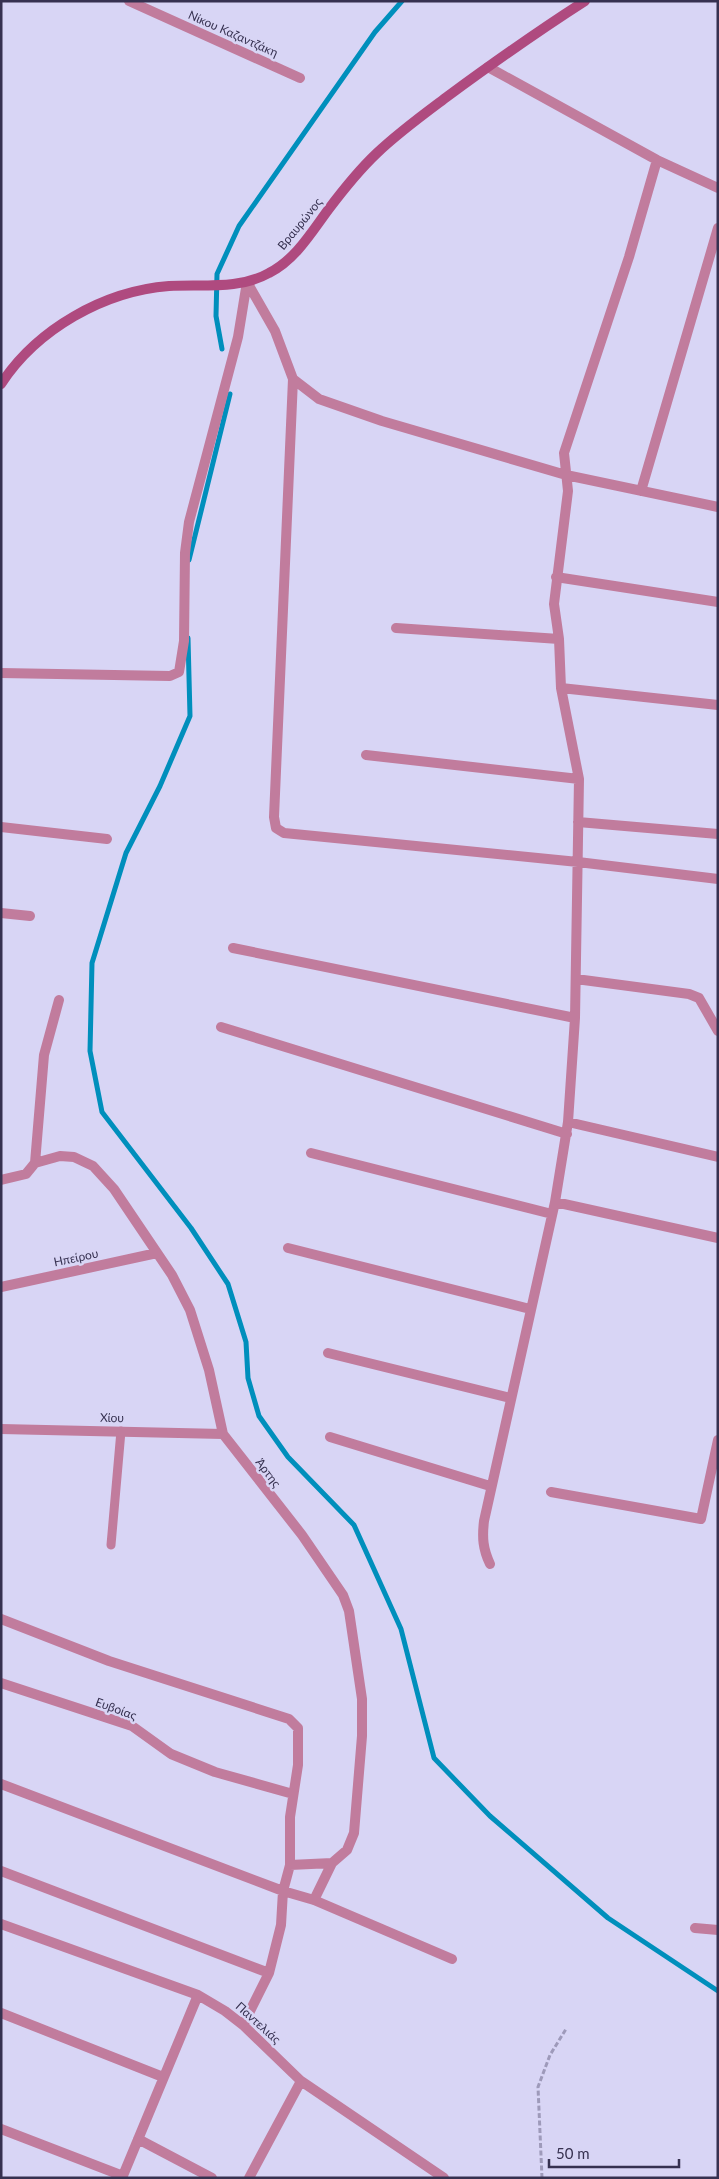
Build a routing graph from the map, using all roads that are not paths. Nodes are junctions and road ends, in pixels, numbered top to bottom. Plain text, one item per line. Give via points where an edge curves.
1 (129, 1) edge
2 (585, 1) edge
3 (488, 67) junction
4 (300, 78) dead end
5 (657, 160) junction
6 (718, 188) edge
7 (718, 228) edge
8 (247, 282) junction
9 (293, 379) junction
10 (1, 384) edge
11 (566, 475) junction
12 (641, 491) junction
13 (718, 506) edge
14 (556, 577) junction
15 (718, 602) edge
16 (396, 628) dead end
17 (559, 640) junction
18 (1, 673) edge
19 (561, 688) junction
20 (718, 705) edge
21 (366, 755) dead end
22 (580, 779) junction
23 (578, 822) junction
24 (1, 827) edge
25 (718, 834) edge
26 (107, 839) dead end
27 (578, 862) junction
28 (718, 879) edge
29 (1, 913) edge
30 (30, 916) dead end
31 (233, 948) dead end
32 (576, 979) junction
33 (59, 1000) dead end
34 (575, 1018) junction
35 (221, 1027) dead end
36 (718, 1031) edge
37 (568, 1122) junction
38 (567, 1134) junction
39 (311, 1153) dead end
40 (718, 1157) edge
41 (35, 1163) junction
42 (1, 1180) edge
43 (555, 1202) junction
44 (552, 1214) junction
45 (718, 1238) edge
46 (288, 1248) dead end
47 (157, 1253) junction
48 (1, 1287) edge
49 (530, 1309) junction
50 (328, 1354) dead end
51 (510, 1398) junction
52 (1, 1429) edge
53 (121, 1430) junction
54 (223, 1434) junction
55 (330, 1436) dead end
56 (718, 1440) edge
57 (490, 1486) junction
58 (551, 1492) dead end
59 (111, 1546) dead end
60 (490, 1564) dead end
61 (1, 1619) edge
62 (1, 1683) edge
63 (1, 1784) edge
64 (293, 1794) junction
65 (332, 1863) junction
66 (290, 1865) junction
67 (1, 1872) edge
68 (283, 1891) junction
69 (314, 1900) junction
70 (1, 1924) edge
71 (695, 1928) dead end
72 (718, 1930) edge
73 (452, 1959) dead end
74 (269, 1973) junction
75 (198, 1995) junction
76 (1, 2013) edge
77 (244, 2025) junction
78 (164, 2078) junction
79 (301, 2081) junction
80 (1, 2129) edge
81 (138, 2139) junction
82 (123, 2177) edge
83 (212, 2178) edge
84 (249, 2178) edge
85 (444, 2178) edge

1 - 4 street, Νίκου Καζαντζάκη
2 - 3 main road, Βραυρώνος
3 - 5 street
3 - 8 main road, Βραυρώνος via 377,153 282,266
5 - 6 street
5 - 11 street via 629,257 564,452
7 - 12 street
8 - 9 street via 275,331
8 - 10 main road, Βραυρώνος via 166,286 130,293 90,308 40,341 15,364
8 - 18 street via 238,337 189,522 185,554 184,641 179,672 170,676
9 - 11 street via 319,399 373,418
9 - 27 street via 276,828 284,833
11 - 12 street
11 - 14 street via 568,490
12 - 13 street
14 - 15 street
14 - 17 street via 554,604
16 - 17 street
17 - 19 street
19 - 20 street
19 - 22 street
21 - 22 street
22 - 23 street
23 - 25 street
23 - 27 street
24 - 26 street
27 - 28 street
27 - 32 street
29 - 30 street
31 - 34 street
32 - 34 street
32 - 36 street via 699,998
33 - 41 street via 44,1055
34 - 37 street
35 - 38 street
37 - 38 street
37 - 40 street
38 - 43 street
39 - 44 street
41 - 42 street, Άρτης via 26,1174
41 - 47 street, Άρτης via 60,1156 74,1157 93,1166 114,1190
43 - 44 street
43 - 45 street
44 - 49 street
46 - 49 street
47 - 48 street, Ηπείρου
47 - 54 street, Άρτης via 190,1310 209,1370
49 - 51 street
50 - 51 street
51 - 57 street
52 - 53 street, Χίου
53 - 54 street, Χίου
53 - 59 lane
54 - 65 street, Άρτης via 302,1535 343,1595 349,1611 362,1699 362,1736 354,1833 346,1850
55 - 57 street
56 - 58 street via 701,1519
57 - 60 street via 482,1538
61 - 64 street via 109,1661 289,1719 298,1728 299,1740
62 - 64 street, Ευβοίας via 132,1726 172,1754 215,1772
63 - 68 street
64 - 66 street
65 - 66 street
65 - 69 street, Άρτης
66 - 68 street
67 - 74 street
68 - 69 street
68 - 74 street via 281,1925
69 - 73 street
70 - 75 street, Παντελιάς
71 - 72 street
74 - 77 street
75 - 77 street, Παντελιάς
75 - 78 street
76 - 78 street
77 - 79 street, Παντελιάς
78 - 81 street
79 - 84 street
79 - 85 street, Παντελιάς
80 - 82 street
81 - 82 street
81 - 83 street

